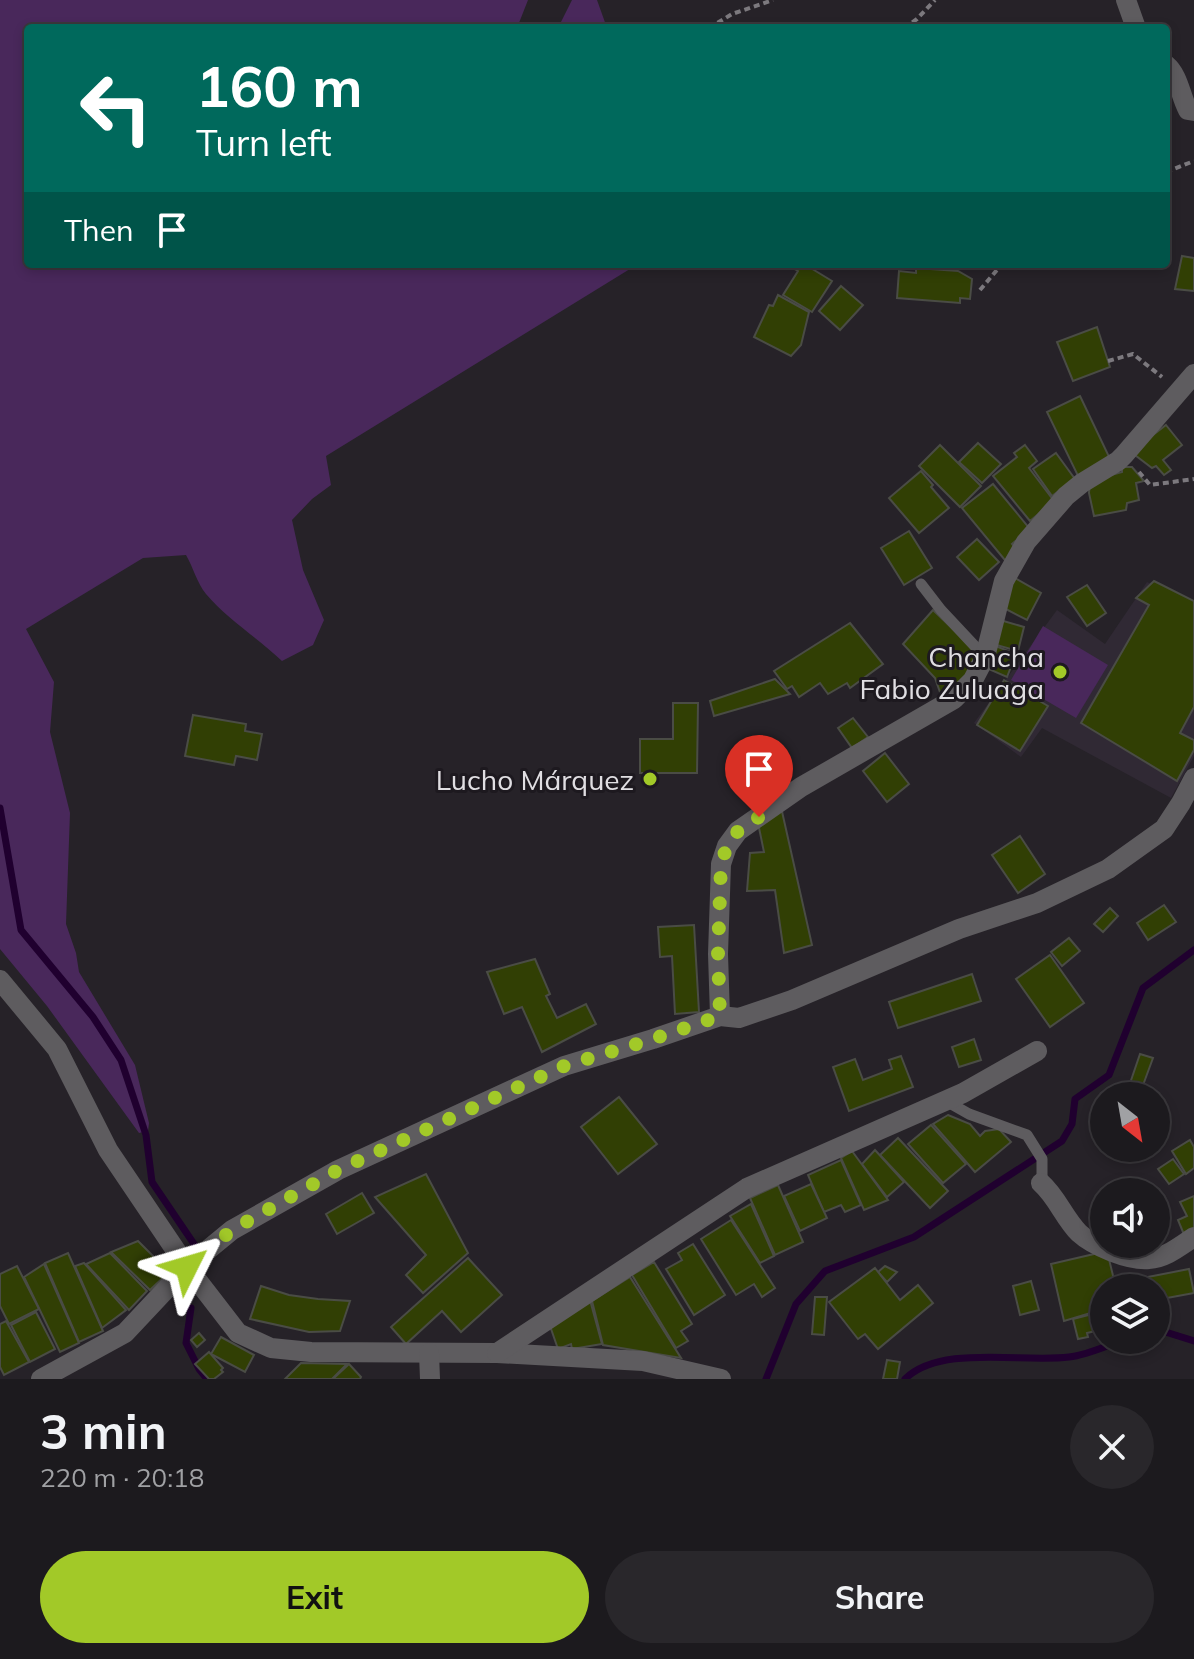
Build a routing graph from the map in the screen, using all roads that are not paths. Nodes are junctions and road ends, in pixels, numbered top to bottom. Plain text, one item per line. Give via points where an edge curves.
1 (1126, 0) edge
2 (1135, 24) edge
3 (1170, 69) edge
4 (1194, 111) edge
5 (1194, 374) edge
6 (921, 584) dead end
7 (985, 657) junction
8 (1194, 778) edge
9 (0, 980) edge
10 (720, 1016) junction
11 (1037, 1051) dead end
12 (946, 1101) junction
13 (1041, 1183) junction
14 (1064, 1224) dead end
15 (1194, 1237) edge
16 (187, 1267) junction
17 (429, 1353) junction
18 (497, 1353) junction
19 (41, 1379) edge
20 (430, 1379) edge
21 (721, 1379) edge

1 - 2 street
3 - 4 street via 1188,110
5 - 7 street via 1124,455 1066,496 1026,542 1004,581
6 - 7 lane
7 - 10 street via 973,680 954,699 801,787 738,831 721,864
8 - 10 street via 1164,829 1108,869 1037,903 959,929 792,1000 739,1018
9 - 16 street via 57,1049 108,1150
10 - 16 street via 564,1066 338,1170 232,1230
11 - 12 street
12 - 13 lane via 1027,1135 1042,1159
12 - 18 street via 747,1188
13 - 14 lane
13 - 15 street via 1079,1233 1116,1252 1147,1260
16 - 17 street via 238,1333 271,1348
16 - 19 street via 125,1333
17 - 18 street
17 - 20 street
18 - 21 street via 643,1361

